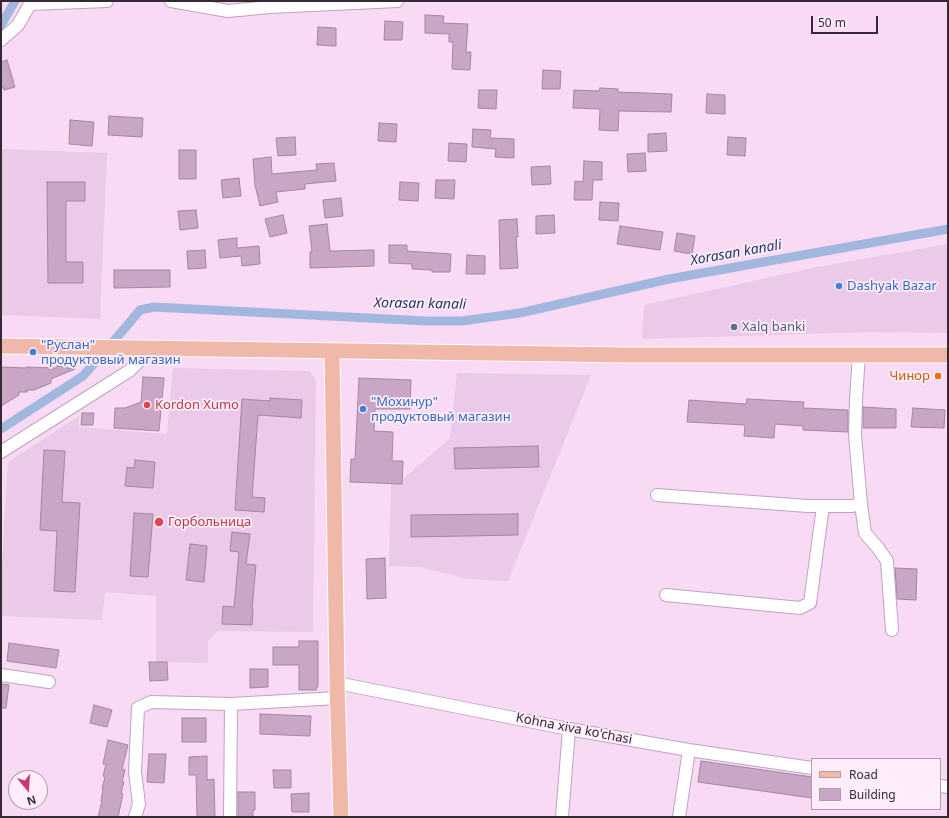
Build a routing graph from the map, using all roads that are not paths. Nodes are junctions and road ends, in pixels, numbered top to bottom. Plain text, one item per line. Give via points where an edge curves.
1 (107, 1) edge
2 (171, 1) edge
3 (397, 1) edge
4 (250, 5) edge
5 (1, 40) edge
6 (1, 346) edge
7 (145, 348) junction
8 (332, 351) junction
9 (859, 355) junction
10 (948, 356) edge
11 (1, 452) edge
12 (657, 495) dead end
13 (861, 504) junction
14 (823, 506) junction
15 (666, 595) dead end
16 (892, 630) dead end
17 (1, 675) edge
18 (49, 682) dead end
19 (337, 691) junction
20 (231, 704) junction
21 (569, 729) junction
22 (689, 750) junction
23 (811, 768) edge
24 (135, 817) edge
25 (230, 817) edge
26 (341, 817) edge
27 (562, 817) edge
28 (679, 817) edge

1 - 5 street via 30,4 18,25
2 - 4 street via 228,11
3 - 4 street
6 - 7 main road
7 - 8 main road
7 - 11 street via 138,362 129,371
8 - 9 main road
8 - 19 main road
9 - 10 main road
9 - 13 street via 855,435
12 - 14 street
13 - 14 street
13 - 16 street via 865,533 887,561
14 - 15 street via 810,603 800,608
17 - 18 street
19 - 20 street, Kohna xiva ko'chasi
19 - 21 street, Kohna xiva ko'chasi
19 - 26 main road
20 - 24 street, Kohna xiva ko'chasi via 151,702 138,708 135,772 138,804
20 - 25 street
21 - 22 street, Kohna xiva ko'chasi
21 - 27 street
22 - 23 street, Kohna xiva ko'chasi
22 - 28 street

